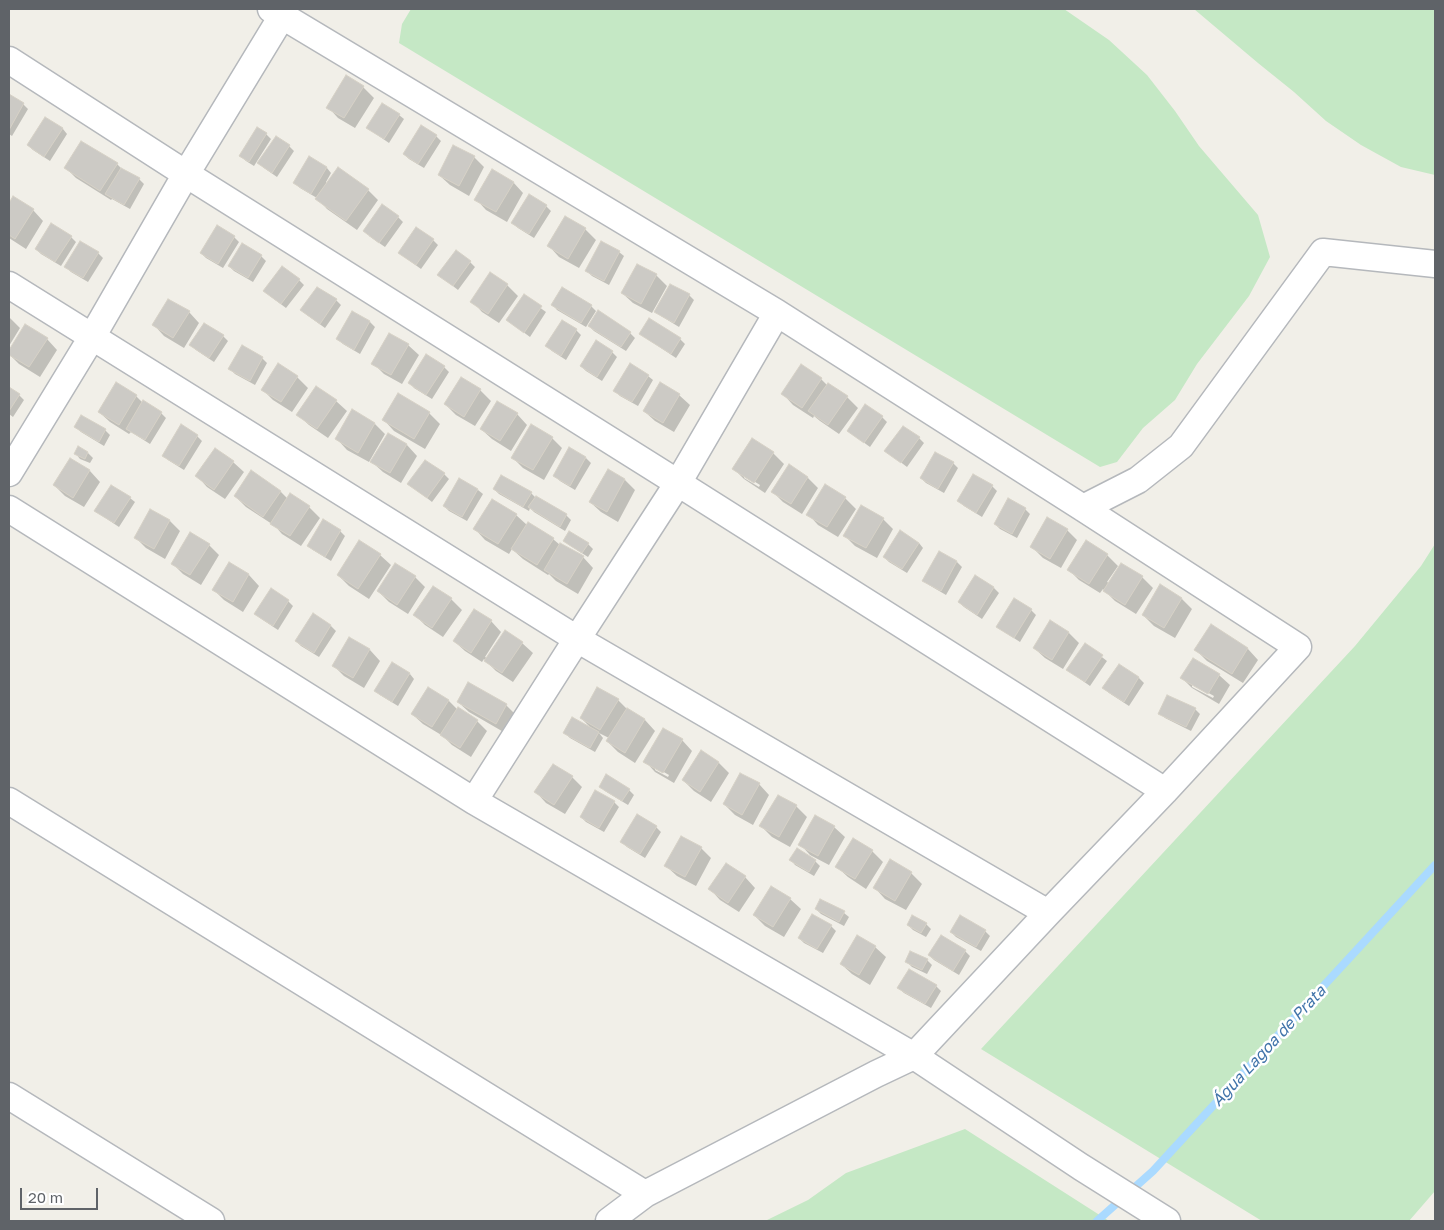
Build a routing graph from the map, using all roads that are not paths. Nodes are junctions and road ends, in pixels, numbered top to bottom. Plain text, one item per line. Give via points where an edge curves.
1 (276, 12) edge
2 (9, 60) edge
3 (186, 174) junction
4 (1435, 264) edge
5 (9, 285) edge
6 (777, 314) junction
7 (92, 337) junction
8 (9, 473) edge
9 (678, 483) junction
10 (1083, 508) junction
11 (9, 509) edge
12 (577, 639) junction
13 (1165, 791) junction
14 (9, 801) edge
15 (474, 801) junction
16 (1048, 913) junction
17 (914, 1056) junction
18 (9, 1096) edge
19 (645, 1194) junction
20 (211, 1221) edge
21 (609, 1221) edge
22 (1167, 1221) edge

1 - 3 street
1 - 6 street
2 - 3 street
3 - 7 street
3 - 9 street
4 - 10 street via 1322,252 1181,446 1138,480
5 - 7 street
6 - 9 street
6 - 10 street
7 - 8 street
7 - 12 street
9 - 12 street
9 - 13 street
10 - 13 street via 1298,647
11 - 15 street
12 - 15 street
12 - 16 street
13 - 16 street
14 - 19 street
15 - 17 street
16 - 17 street
17 - 19 street
17 - 22 street
18 - 20 street
19 - 21 street

